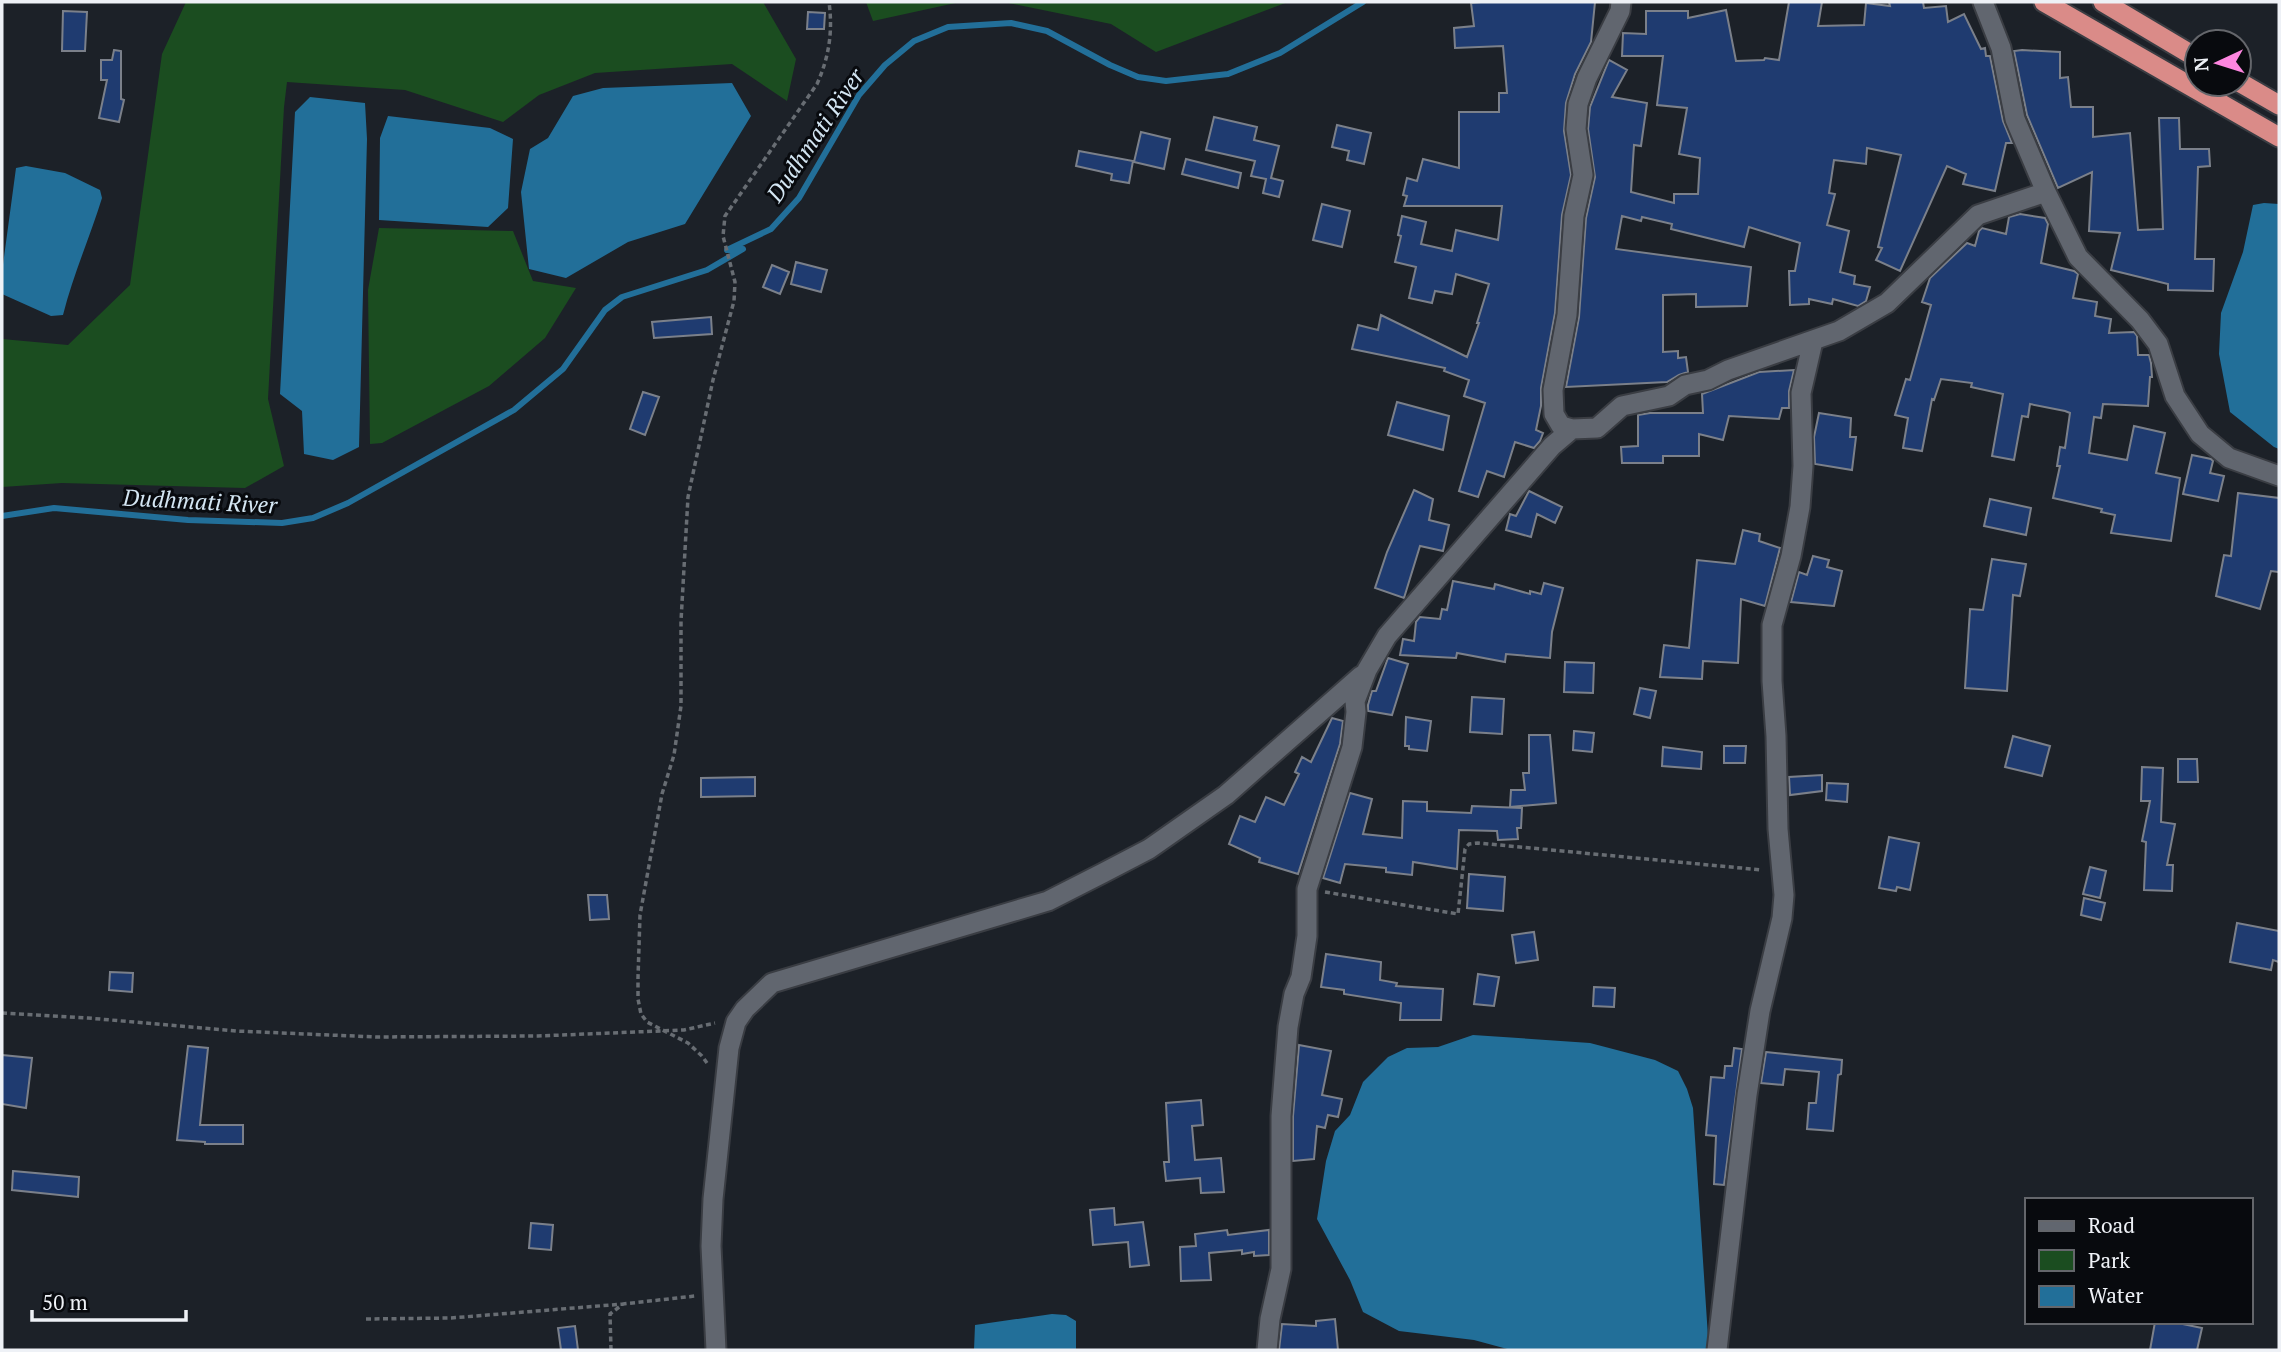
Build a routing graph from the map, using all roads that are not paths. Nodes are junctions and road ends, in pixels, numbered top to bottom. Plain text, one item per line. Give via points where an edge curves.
1 (1620, 2) edge
2 (1983, 2) edge
3 (2043, 2) edge
4 (2103, 2) edge
5 (2183, 50) edge
6 (2253, 90) edge
7 (2279, 105) edge
8 (2279, 137) edge
9 (2046, 192) junction
10 (1813, 341) junction
11 (1572, 429) junction
12 (2279, 476) edge
13 (1367, 670) junction
14 (716, 1350) edge
15 (1267, 1350) edge
16 (1717, 1350) edge

1 - 11 street via 1578,104 1576,130 1583,175 1574,216 1567,315 1553,390 1554,414 1561,426
2 - 9 street via 2001,48 2015,119
3 - 8 highway
4 - 5 highway
6 - 7 highway
9 - 10 street via 1978,215 1886,303
9 - 12 street via 2078,257 2158,344 2175,396 2200,433 2229,458
10 - 11 street via 1685,385 1669,396 1622,406 1597,428
10 - 16 street via 1801,393 1800,507 1772,625 1782,918 1760,1011
11 - 13 street via 1552,446 1387,636
13 - 14 street via 1226,795 1149,849 1048,901 772,984 746,1009 736,1022 729,1048 713,1199
13 - 15 street via 1355,701 1352,747 1307,889 1307,936 1288,1027 1281,1116 1281,1269

